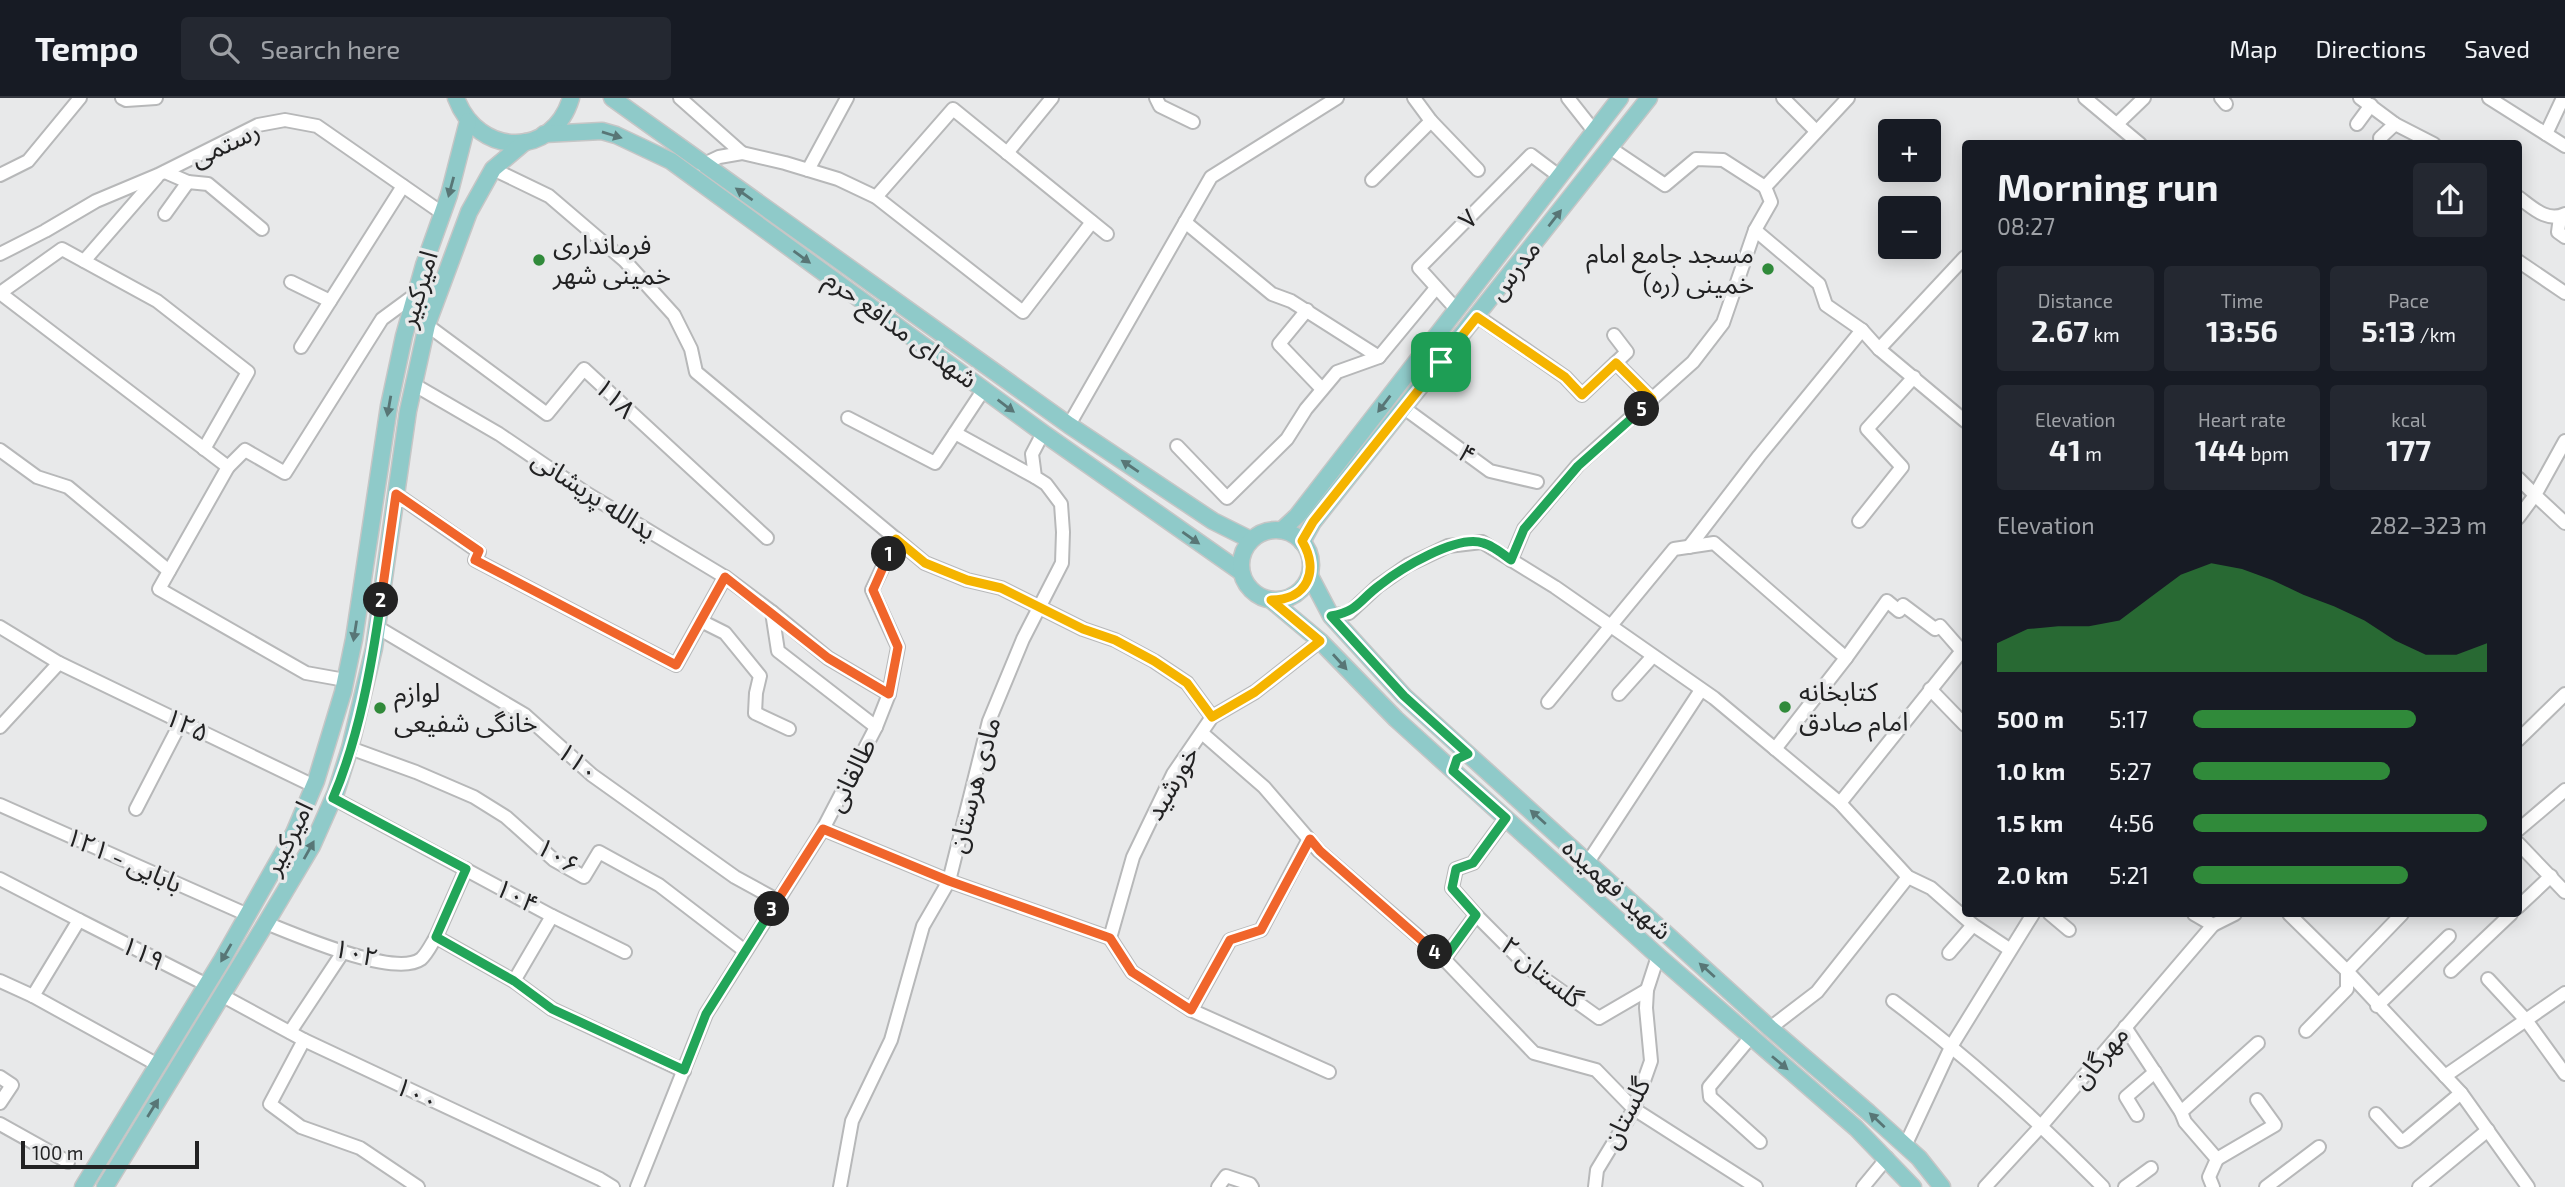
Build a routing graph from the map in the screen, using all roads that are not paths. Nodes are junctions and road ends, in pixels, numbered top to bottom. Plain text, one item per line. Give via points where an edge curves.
1 (80, 98) edge
2 (122, 98) edge
3 (156, 98) edge
4 (571, 98) edge
5 (612, 98) edge
6 (680, 98) edge
7 (847, 98) edge
8 (1052, 98) edge
9 (1156, 98) edge
10 (1337, 98) edge
11 (1414, 98) edge
12 (1568, 98) edge
13 (1620, 98) edge
14 (1649, 98) edge
15 (1783, 98) edge
16 (1848, 98) edge
17 (2085, 98) edge
18 (2144, 98) edge
19 (2488, 98) edge
20 (455, 100) edge
21 (2562, 100) dead end
22 (2365, 102) edge
23 (2508, 103) edge
24 (468, 121) junction
25 (1431, 121) junction
26 (1193, 122) dead end
27 (2117, 124) junction
28 (2357, 124) dead end
29 (2395, 124) junction
30 (1594, 131) junction
31 (1816, 131) junction
32 (544, 134) junction
33 (2546, 134) junction
34 (2135, 140) edge
35 (2380, 140) edge
36 (2426, 140) edge
37 (525, 142) junction
38 (2565, 146) edge
39 (1610, 148) junction
40 (742, 153) junction
41 (1007, 153) junction
42 (675, 155) junction
43 (702, 165) junction
44 (493, 169) junction
45 (808, 170) junction
46 (1478, 170) dead end
47 (161, 174) junction
48 (0, 175) edge
49 (1559, 176) junction
50 (1372, 180) dead end
51 (188, 182) junction
52 (404, 186) junction
53 (1765, 187) junction
54 (876, 197) junction
55 (2522, 200) edge
56 (442, 213) junction
57 (165, 214) dead end
58 (2563, 215) edge
59 (1092, 222) junction
60 (1185, 222) junction
61 (261, 229) dead end
62 (1755, 230) junction
63 (1107, 234) dead end
64 (2565, 237) edge
65 (0, 253) edge
66 (1962, 260) edge
67 (84, 261) junction
68 (2522, 264) edge
69 (291, 282) dead end
70 (1436, 288) junction
71 (0, 293) edge
72 (2565, 293) edge
73 (416, 294) junction
74 (330, 301) junction
75 (1457, 309) junction
76 (1307, 310) junction
77 (1477, 317) junction
78 (427, 325) junction
79 (1862, 330) junction
80 (1615, 335) dead end
81 (301, 347) dead end
82 (1879, 349) junction
83 (1379, 357) junction
84 (1616, 363) junction
85 (1914, 377) junction
86 (413, 384) junction
87 (984, 389) junction
88 (1322, 389) junction
89 (1652, 399) junction
90 (1404, 408) junction
91 (848, 418) dead end
92 (1962, 418) edge
93 (1069, 425) junction
94 (955, 433) junction
95 (1043, 433) junction
96 (2565, 441) edge
97 (1177, 446) dead end
98 (204, 449) junction
99 (0, 450) edge
100 (228, 467) junction
101 (1035, 477) junction
102 (1537, 482) dead end
103 (2522, 482) edge
104 (396, 494) junction
105 (2535, 495) junction
106 (373, 511) junction
107 (393, 513) junction
108 (2522, 513) edge
109 (1859, 521) dead end
110 (2565, 523) edge
111 (1282, 530) junction
112 (767, 538) dead end
113 (896, 539) junction
114 (1251, 540) junction
115 (1302, 541) junction
116 (1689, 547) junction
117 (1511, 560) junction
118 (169, 571) junction
119 (1241, 572) junction
120 (1310, 576) junction
121 (725, 577) junction
122 (1271, 600) junction
123 (1038, 608) junction
124 (772, 612) junction
125 (1331, 616) junction
126 (701, 621) junction
127 (1609, 625) junction
128 (0, 627) edge
129 (377, 627) junction
130 (1320, 641) junction
131 (1962, 648) edge
132 (1962, 650) edge
133 (1653, 656) junction
134 (1846, 658) junction
135 (59, 663) junction
136 (345, 680) junction
137 (1930, 689) junction
138 (1701, 690) junction
139 (889, 694) junction
140 (1619, 694) dead end
141 (2565, 694) edge
142 (1548, 702) dead end
143 (1212, 717) junction
144 (181, 722) junction
145 (1962, 722) edge
146 (0, 727) edge
147 (876, 727) junction
148 (789, 729) dead end
149 (1202, 733) junction
150 (1445, 733) junction
151 (2522, 736) edge
152 (350, 748) junction
153 (1775, 749) junction
154 (1430, 750) junction
155 (1468, 754) junction
156 (1453, 771) junction
157 (314, 786) junction
158 (2565, 790) edge
159 (333, 798) junction
160 (1840, 803) junction
161 (0, 804) edge
162 (136, 810) dead end
163 (1506, 818) junction
164 (2522, 827) edge
165 (823, 829) junction
166 (1310, 839) junction
167 (2522, 847) edge
168 (1588, 862) junction
169 (466, 869) junction
170 (2551, 876) junction
171 (1908, 877) junction
172 (0, 880) edge
173 (949, 881) junction
174 (2565, 892) edge
175 (777, 900) junction
176 (2522, 903) edge
177 (248, 915) junction
178 (1476, 915) junction
179 (1962, 915) edge
180 (552, 916) junction
181 (1964, 917) edge
182 (2031, 917) edge
183 (2054, 917) edge
184 (2199, 917) edge
185 (2229, 917) edge
186 (2292, 917) edge
187 (2399, 917) edge
188 (2508, 917) edge
189 (79, 920) junction
190 (267, 923) junction
191 (1973, 925) junction
192 (2213, 925) junction
193 (2069, 930) dead end
194 (2449, 936) dead end
195 (436, 937) junction
196 (1110, 938) junction
197 (2009, 948) junction
198 (745, 951) junction
199 (343, 952) junction
200 (625, 952) dead end
201 (1949, 953) dead end
202 (1658, 956) junction
203 (1444, 959) junction
204 (2347, 971) junction
205 (2451, 971) dead end
206 (2488, 979) dead end
207 (0, 981) edge
208 (514, 981) junction
209 (207, 985) junction
210 (1647, 990) junction
211 (2565, 993) edge
212 (33, 996) junction
213 (223, 996) junction
214 (1893, 1002) dead end
215 (2377, 1006) junction
216 (1191, 1010) junction
217 (2525, 1020) junction
218 (2124, 1027) junction
219 (1770, 1028) junction
220 (2306, 1031) dead end
221 (290, 1032) junction
222 (1750, 1038) junction
223 (304, 1040) junction
224 (2258, 1044) dead end
225 (1952, 1045) junction
226 (158, 1065) junction
227 (684, 1070) junction
228 (1329, 1072) dead end
229 (2155, 1072) junction
230 (2565, 1074) edge
231 (2445, 1076) junction
232 (0, 1077) edge
233 (2461, 1093) junction
234 (2257, 1100) dead end
235 (0, 1103) edge
236 (1634, 1109) junction
237 (2181, 1112) junction
238 (2376, 1114) dead end
239 (2137, 1115) dead end
240 (0, 1124) edge
241 (2042, 1125) junction
242 (2488, 1130) junction
243 (1760, 1142) dead end
244 (1905, 1146) junction
245 (2319, 1147) dead end
246 (1886, 1158) junction
247 (2217, 1159) junction
248 (68, 1162) dead end
249 (2151, 1168) dead end
250 (83, 1187) edge
251 (105, 1187) edge
252 (418, 1187) edge
253 (613, 1187) edge
254 (637, 1187) edge
255 (840, 1187) edge
256 (1218, 1187) edge
257 (1252, 1187) edge
258 (1595, 1187) edge
259 (1756, 1187) edge
260 (1863, 1187) edge
261 (1913, 1187) edge
262 (1942, 1187) edge
263 (1984, 1187) edge
264 (2103, 1187) edge
265 (2125, 1187) edge
266 (2213, 1187) edge
267 (2266, 1187) edge
268 (2419, 1187) edge
269 (2528, 1187) edge

1 - 48 street via 28,161
2 - 3 street
4 - 32 main road via 560,121
5 - 42 main road, شهدای مدافع حرم
6 - 40 street
7 - 45 street
8 - 41 street
9 - 26 street via 1160,106
10 - 60 street via 1211,177
11 - 25 street
12 - 30 street
13 - 30 main road, مدرس
14 - 39 main road, مدرس
15 - 31 street
16 - 31 street
17 - 27 street
18 - 27 street
19 - 23 street
20 - 24 main road
21 - 33 street
22 - 28 street
22 - 29 street
23 - 33 street
24 - 37 main road via 493,139
24 -> 56 main road, امیرکبیر
25 - 46 street
25 - 50 street
27 - 34 street
29 - 35 street
29 - 36 street
30 - 49 main road, مدرس
31 - 53 street
32 - 37 main road
32 -> 42 main road, شهدای مدافع حرم via 602,131
33 - 38 street
37 - 44 main road, امیرکبیر
39 - 53 street via 1665,185 1696,159 1723,160
77 -> 39 main road, مدرس
40 - 43 street
40 - 45 street
41 - 54 street via 953,109
41 - 59 street
42 - 43 main road, شهدای مدافع حرم
42 -> 87 main road, شهدای مدافع حرم
93 -> 43 main road, شهدای مدافع حرم
44 - 78 main road, امیرکبیر via 469,212
44 - 113 street via 549,196 625,261 674,314 696,372
45 - 54 street
47 - 51 street
47 - 52 street, رستمی via 258,125 285,120 317,126
47 - 65 street, رستمی via 96,201
47 - 67 street
49 - 70 street, ۷ via 1531,155 1419,268
49 - 75 main road, مدرس
51 - 57 street
51 - 61 street via 208,184
52 - 56 street, رستمی
52 - 74 street
53 - 62 street via 1771,202
54 - 59 street via 1023,312
55 - 58 street via 2542,215
56 - 73 main road, امیرکبیر
58 - 64 street via 2558,232
59 - 63 street
60 - 76 street via 1272,293
60 - 93 street
62 - 79 street via 1819,284 1826,305
62 - 89 street via 1723,323 1693,362
66 - 82 street
67 - 71 street via 62,249
67 - 98 street via 157,301 248,372
68 - 72 street
69 - 74 street
70 - 75 street, ۷
70 - 83 street
71 - 98 street
73 - 100 street via 382,319 285,472 244,450
73 -> 106 main road, امیرکبیر via 389,406
74 - 81 street
75 -> 111 main road, مدرس
76 - 83 street
76 - 88 street via 1279,344
77 - 84 street via 1565,377 1582,395
77 - 90 main road, مدرس
78 - 86 main road, امیرکبیر
78 - 112 street, ۱۱۸ via 547,414 584,369
79 - 82 street
79 - 116 street
80 - 84 street via 1627,352
82 - 85 street
83 - 88 street via 1337,372
84 - 89 street
85 - 92 street
85 - 109 street via 1867,429 1902,467
86 - 104 main road, امیرکبیر
86 - 121 street, یدالله پریشانی
87 - 94 street
87 -> 95 main road, شهدای مدافع حرم
88 - 97 street via 1287,439 1227,498
89 - 117 street via 1578,466 1524,529
90 - 102 street, ۴ via 1490,471
90 - 115 main road, مدرس
91 - 94 street via 935,463
114 -> 93 main road, شهدای مدافع حرم via 1213,521
94 - 101 street, مادی هرستان
95 - 101 street via 1032,454
95 -> 119 main road, شهدای مدافع حرم
96 - 105 street
98 - 100 street
99 - 118 street via 37,477 68,487
100 - 118 street
101 - 123 street, مادی هرستان via 1061,503 1063,532 1062,563
103 - 105 street
104 - 107 main road, امیرکبیر
104 - 126 street via 479,551 475,560 676,665
105 - 108 street
105 - 110 street
106 - 107 main road
106 -> 136 main road, امیرکبیر
107 - 129 main road, امیرکبیر
111 - 114 main road via 1270,530
111 - 115 main road
113 - 123 street via 925,563 1001,588
113 - 139 street, طالقانی via 873,590 898,647
114 - 119 main road via 1240,560
115 - 120 main road via 1311,564
116 - 127 street via 1674,549
116 - 134 street via 1714,543
117 - 125 street via 1482,542 1447,546 1408,565 1349,613
117 - 127 street
118 - 136 street via 159,589 306,673
119 - 122 main road via 1251,591
120 - 122 main road via 1290,598
120 - 125 main road, شهید فهمیده
121 - 124 street, یدالله پریشانی
121 - 126 street
122 - 130 main road, شهید فهمیده
123 - 143 street via 1154,661 1187,683
123 - 173 street, مادی هرستان via 989,721
124 - 139 street, یدالله پریشانی via 828,658
124 - 147 street via 778,651
125 - 150 main road, شهید فهمیده via 1404,696
126 - 148 street via 725,633 760,677 755,713
127 - 133 street
127 - 142 street
128 - 135 street, ۱۲۵
129 - 152 main road, امیرکبیر
129 - 175 street, ۱۱۰ via 525,715 592,775 735,877
130 - 143 street, خورشید via 1255,692
130 -> 154 main road, شهید فهمیده
131 - 134 street via 1940,626 1935,629 1903,605 1899,611 1887,601
132 - 137 street
133 - 138 street
133 - 140 street
134 - 153 street
135 - 144 street, ۱۲۵
135 - 146 street
136 - 157 main road, امیرکبیر
137 - 145 street
137 - 160 street
138 - 153 street
138 - 168 street
139 - 147 street, طالقانی
141 - 151 street
143 - 149 street, خورشید
144 - 157 street, ۱۲۵
144 - 162 street
147 - 165 street, طالقانی
149 - 166 street via 1264,787
149 - 196 street, خورشید via 1172,774 1133,857
150 - 154 main road via 1445,744
150 - 155 main road, شهید فهمیده
152 - 159 main road, امیرکبیر
152 - 198 street, ۱۰۶ via 474,797 506,817 554,860 584,877 599,852 659,886
153 - 160 street
154 - 156 main road, شهید فهمیده
155 - 156 main road via 1457,759
168 -> 155 main road, شهید فهمیده
156 - 163 main road, شهید فهمیده
157 - 177 main road, امیرکبیر via 294,833
158 - 164 street
159 - 169 street, ۱۰۴
190 -> 159 main road, امیرکبیر via 312,846
160 - 171 street
161 - 177 street, بابایی - ۱۲۱
163 - 178 street via 1473,863 1456,869 1452,888
163 - 202 main road, شهید فهمیده
165 - 173 street
165 - 175 street, طالقانی
166 - 203 street
166 - 216 street via 1261,930 1230,940
167 - 170 street
219 -> 168 main road, شهید فهمیده
169 - 180 street, ۱۰۴
169 - 195 street, ۱۰۲
170 - 174 street
170 - 176 street
171 - 179 street via 1931,888
171 - 219 street via 1826,983
172 - 189 street, ۱۱۹
173 - 196 street
173 - 255 street, مادی هرستان via 923,926 891,1040 852,1121
175 - 198 street, طالقانی
177 -> 209 main road, امیرکبیر
178 - 203 street
178 - 210 street, گلستان ۲ via 1530,968 1599,1018
180 - 200 street, ۱۰۴
180 - 208 street, ۱۰۴
181 - 191 street
182 - 197 street
183 - 193 street
184 - 192 street
185 - 192 street
186 - 204 street
187 - 204 street
188 - 205 street
189 - 209 street, ۱۱۹
189 - 212 street
190 - 199 street, ۱۰۲
190 - 213 main road, امیرکبیر
191 - 197 street
191 - 201 street
192 - 218 street, مهرگان
194 - 215 street
195 - 199 street, ۱۰۲ via 422,959 404,966
195 - 208 street
196 - 216 street via 1132,972
197 - 225 street
198 - 227 street, طالقانی via 706,1014
199 - 221 street
202 - 210 street, گلستان
202 - 222 main road, شهید فهمیده
203 - 236 street via 1534,1054 1596,1070
204 - 215 street
204 - 220 street via 2347,989
206 - 217 street
207 - 212 street
208 - 227 street via 552,1009
209 - 226 main road, امیرکبیر
210 - 236 street, گلستان via 1651,1061
211 - 217 street
212 - 226 street
213 - 221 street, ۱۰۰
251 -> 213 main road, امیرکبیر
214 - 225 street
215 - 231 street
216 - 228 street
217 - 230 street
217 - 231 street
218 - 229 street
218 - 241 street, مهرگان
244 -> 219 main road, شهید فهمیده
221 - 223 street, ۱۰۰
222 - 243 street via 1708,1093
222 -> 246 main road, شهید فهمیده
223 - 252 street via 270,1104 301,1127 360,1148
223 - 253 street, ۱۰۰
224 - 237 street
225 - 241 street
225 - 244 street
226 - 250 main road, امیرکبیر
227 - 254 street, طالقانی
229 - 237 street
229 - 239 street via 2126,1097
231 - 233 street
232 - 235 street via 12,1085
233 - 238 street via 2406,1139 2401,1140
233 - 242 street
234 - 247 street via 2275,1125
236 - 258 street, گلستان via 1597,1170
236 - 259 street
237 - 247 street
240 - 248 street
241 - 263 street, مهرگان
241 - 264 street
242 - 268 street
242 - 269 street
244 - 262 main road, شهید فهمیده
245 - 267 street
246 - 260 street
246 - 261 main road, شهید فهمیده
247 - 266 street via 2209,1177
249 - 265 street
256 - 257 street via 1226,1176

